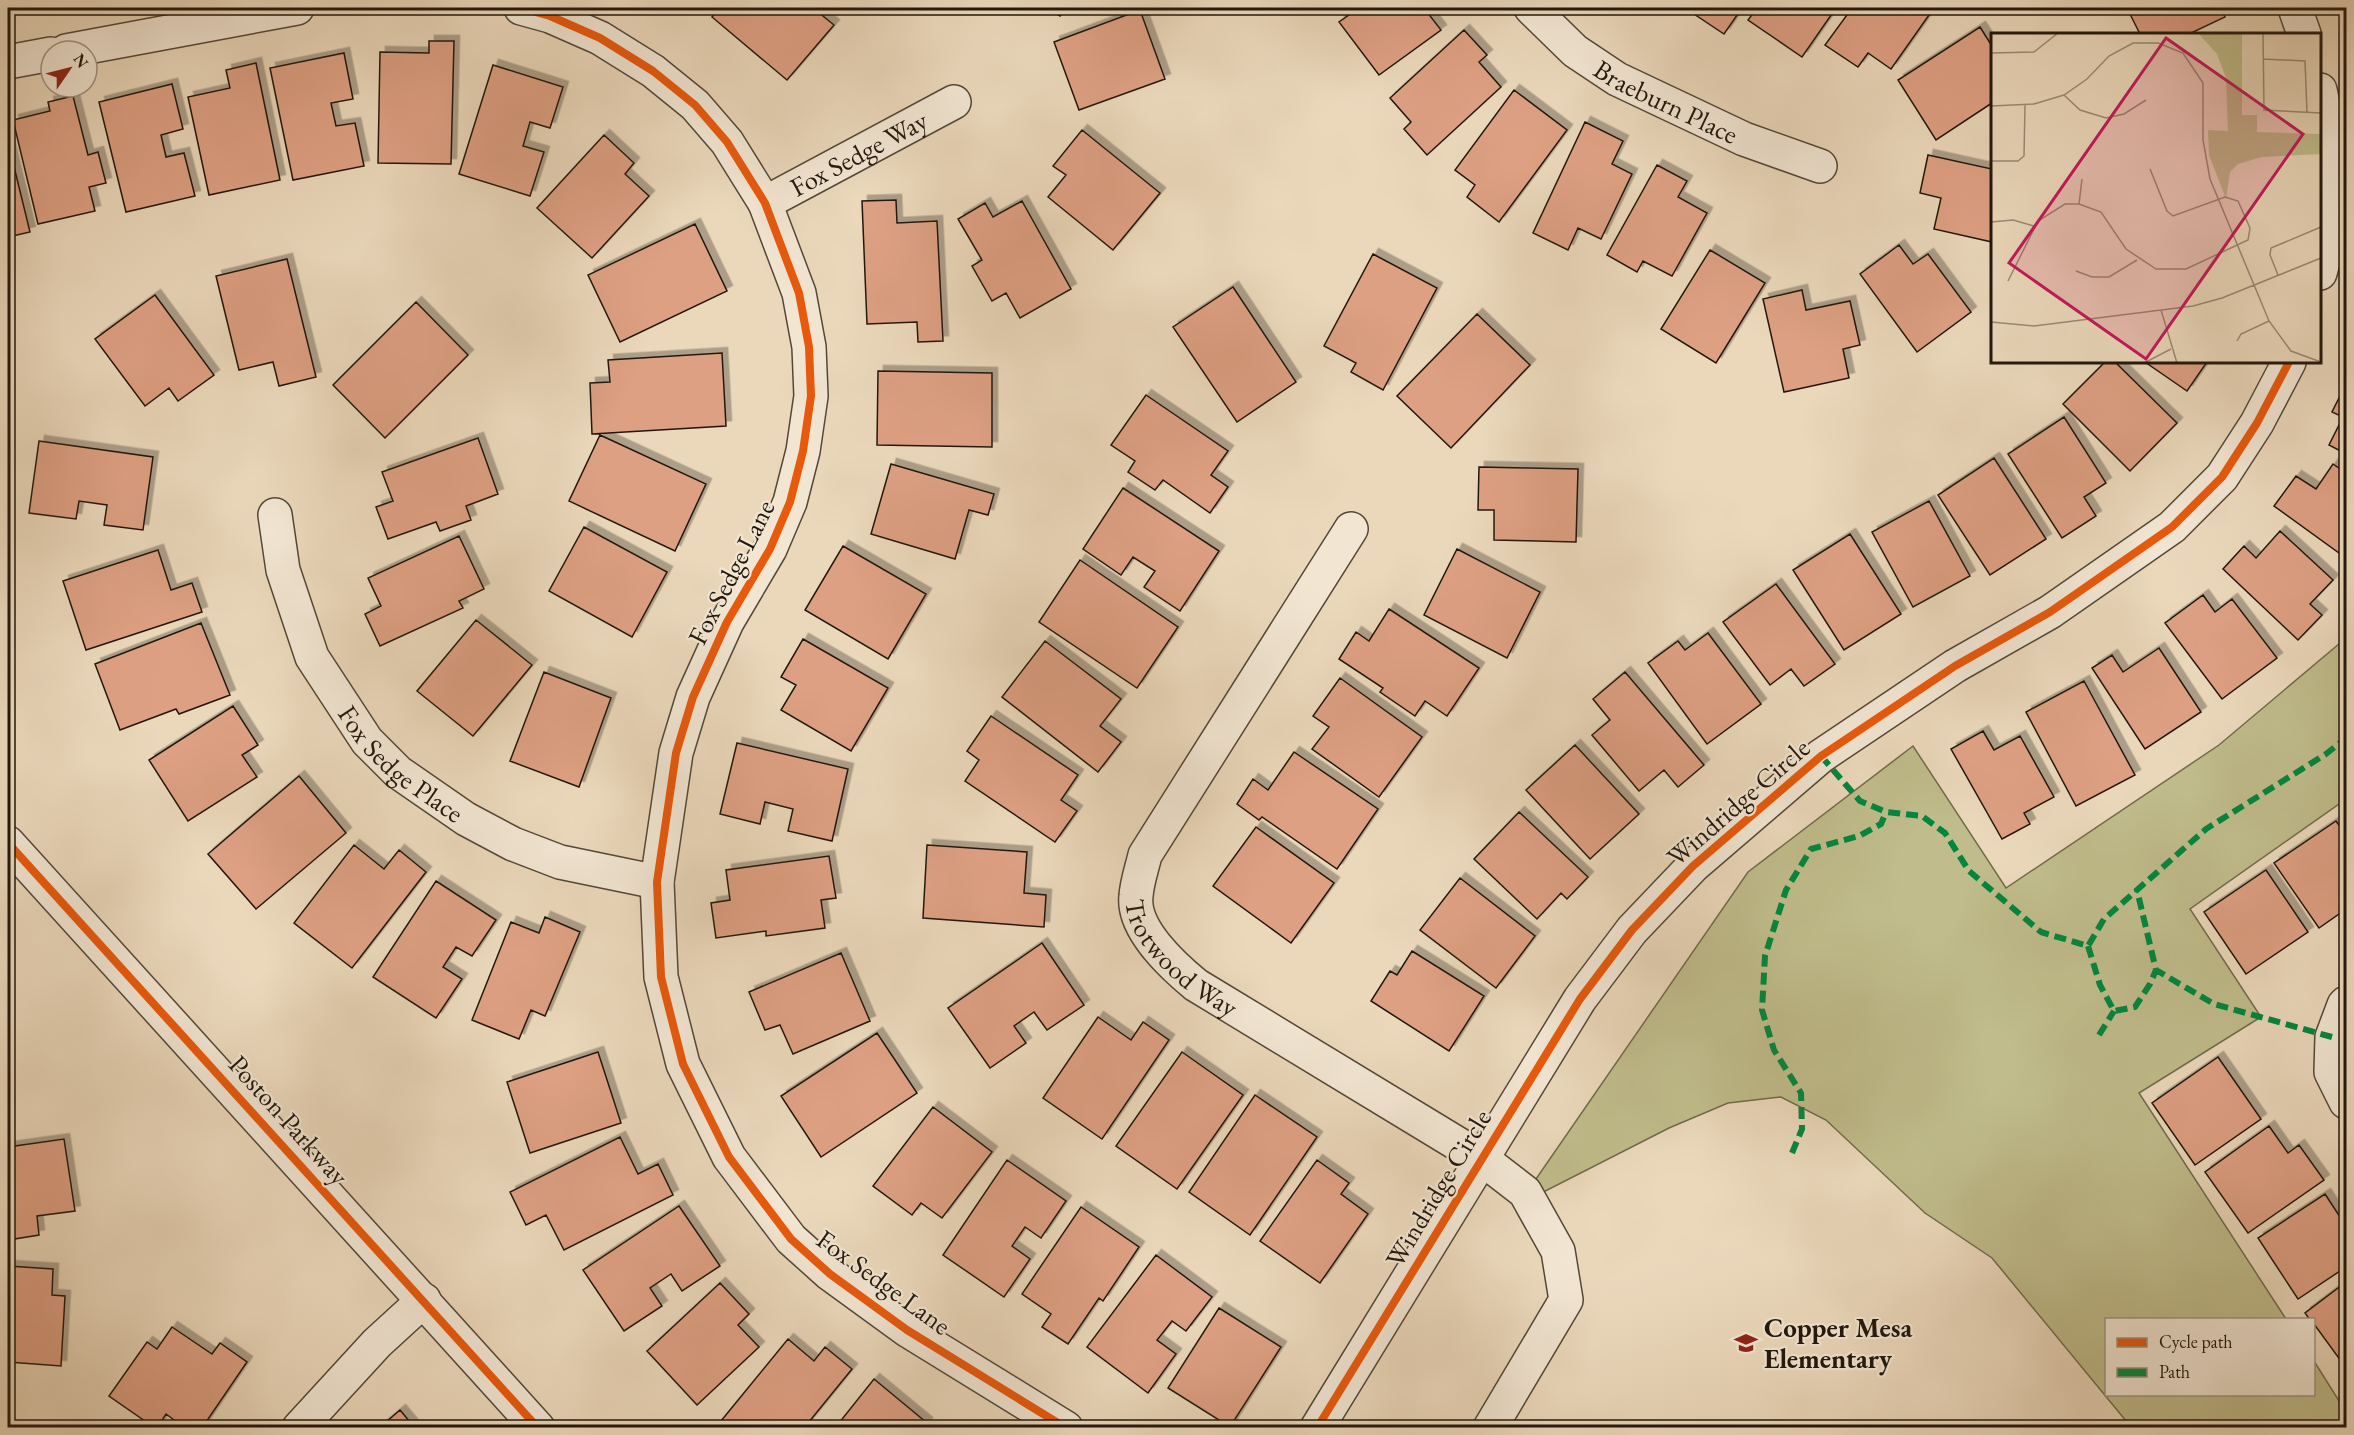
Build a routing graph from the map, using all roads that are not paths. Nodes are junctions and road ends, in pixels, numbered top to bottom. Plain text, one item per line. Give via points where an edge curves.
1 (297, 8) edge
2 (521, 8) edge
3 (1531, 8) edge
4 (2295, 8) edge
5 (2304, 33) edge
6 (99, 45) edge
7 (39, 56) edge
8 (8, 62) edge
9 (2321, 97) edge
10 (954, 102) dead end
11 (1820, 166) dead end
12 (765, 203) junction
13 (2321, 266) edge
14 (2288, 363) edge
15 (275, 515) dead end
16 (1351, 529) dead end
17 (8, 843) edge
18 (657, 882) junction
19 (2346, 1003) edge
20 (2346, 1102) edge
21 (1481, 1158) junction
22 (424, 1300) junction
23 (299, 1428) edge
24 (538, 1428) edge
25 (1066, 1428) edge
26 (1317, 1428) edge
27 (1490, 1428) edge

1 - 6 street
2 - 12 street, Fox Sedge Lane via 550,15 600,38 653,70 695,105 727,142
3 - 11 street, Braeburn Place via 1575,51 1617,79 1744,139
4 - 5 street
7 - 8 street
9 - 13 street via 2333,192
10 - 12 street, Fox Sedge Way
12 - 18 street, Fox Sedge Lane via 799,293 809,347 811,396 803,451 790,502 770,549 727,622 693,697 676,753
14 - 21 street, Windridge Circle via 2257,423 2222,477 2172,527 2050,612 1955,666 1821,756 1693,866 1632,930 1580,999
15 - 18 street, Fox Sedge Place via 283,570 312,657 367,741 398,772 466,819 513,844 560,862
16 - 21 street, Trotwood Way via 1145,855 1136,898 1153,943 1196,985
17 - 22 street, Poston Parkway
18 - 25 street, Fox Sedge Lane via 662,977 683,1064 729,1157 791,1239 830,1274 907,1330
19 - 20 street via 2332,1037 2331,1072
21 - 26 street, Windridge Circle
21 - 27 street, Trotwood Way via 1525,1192 1558,1251 1566,1300
22 - 23 street via 377,1343
22 - 24 street, Poston Parkway

